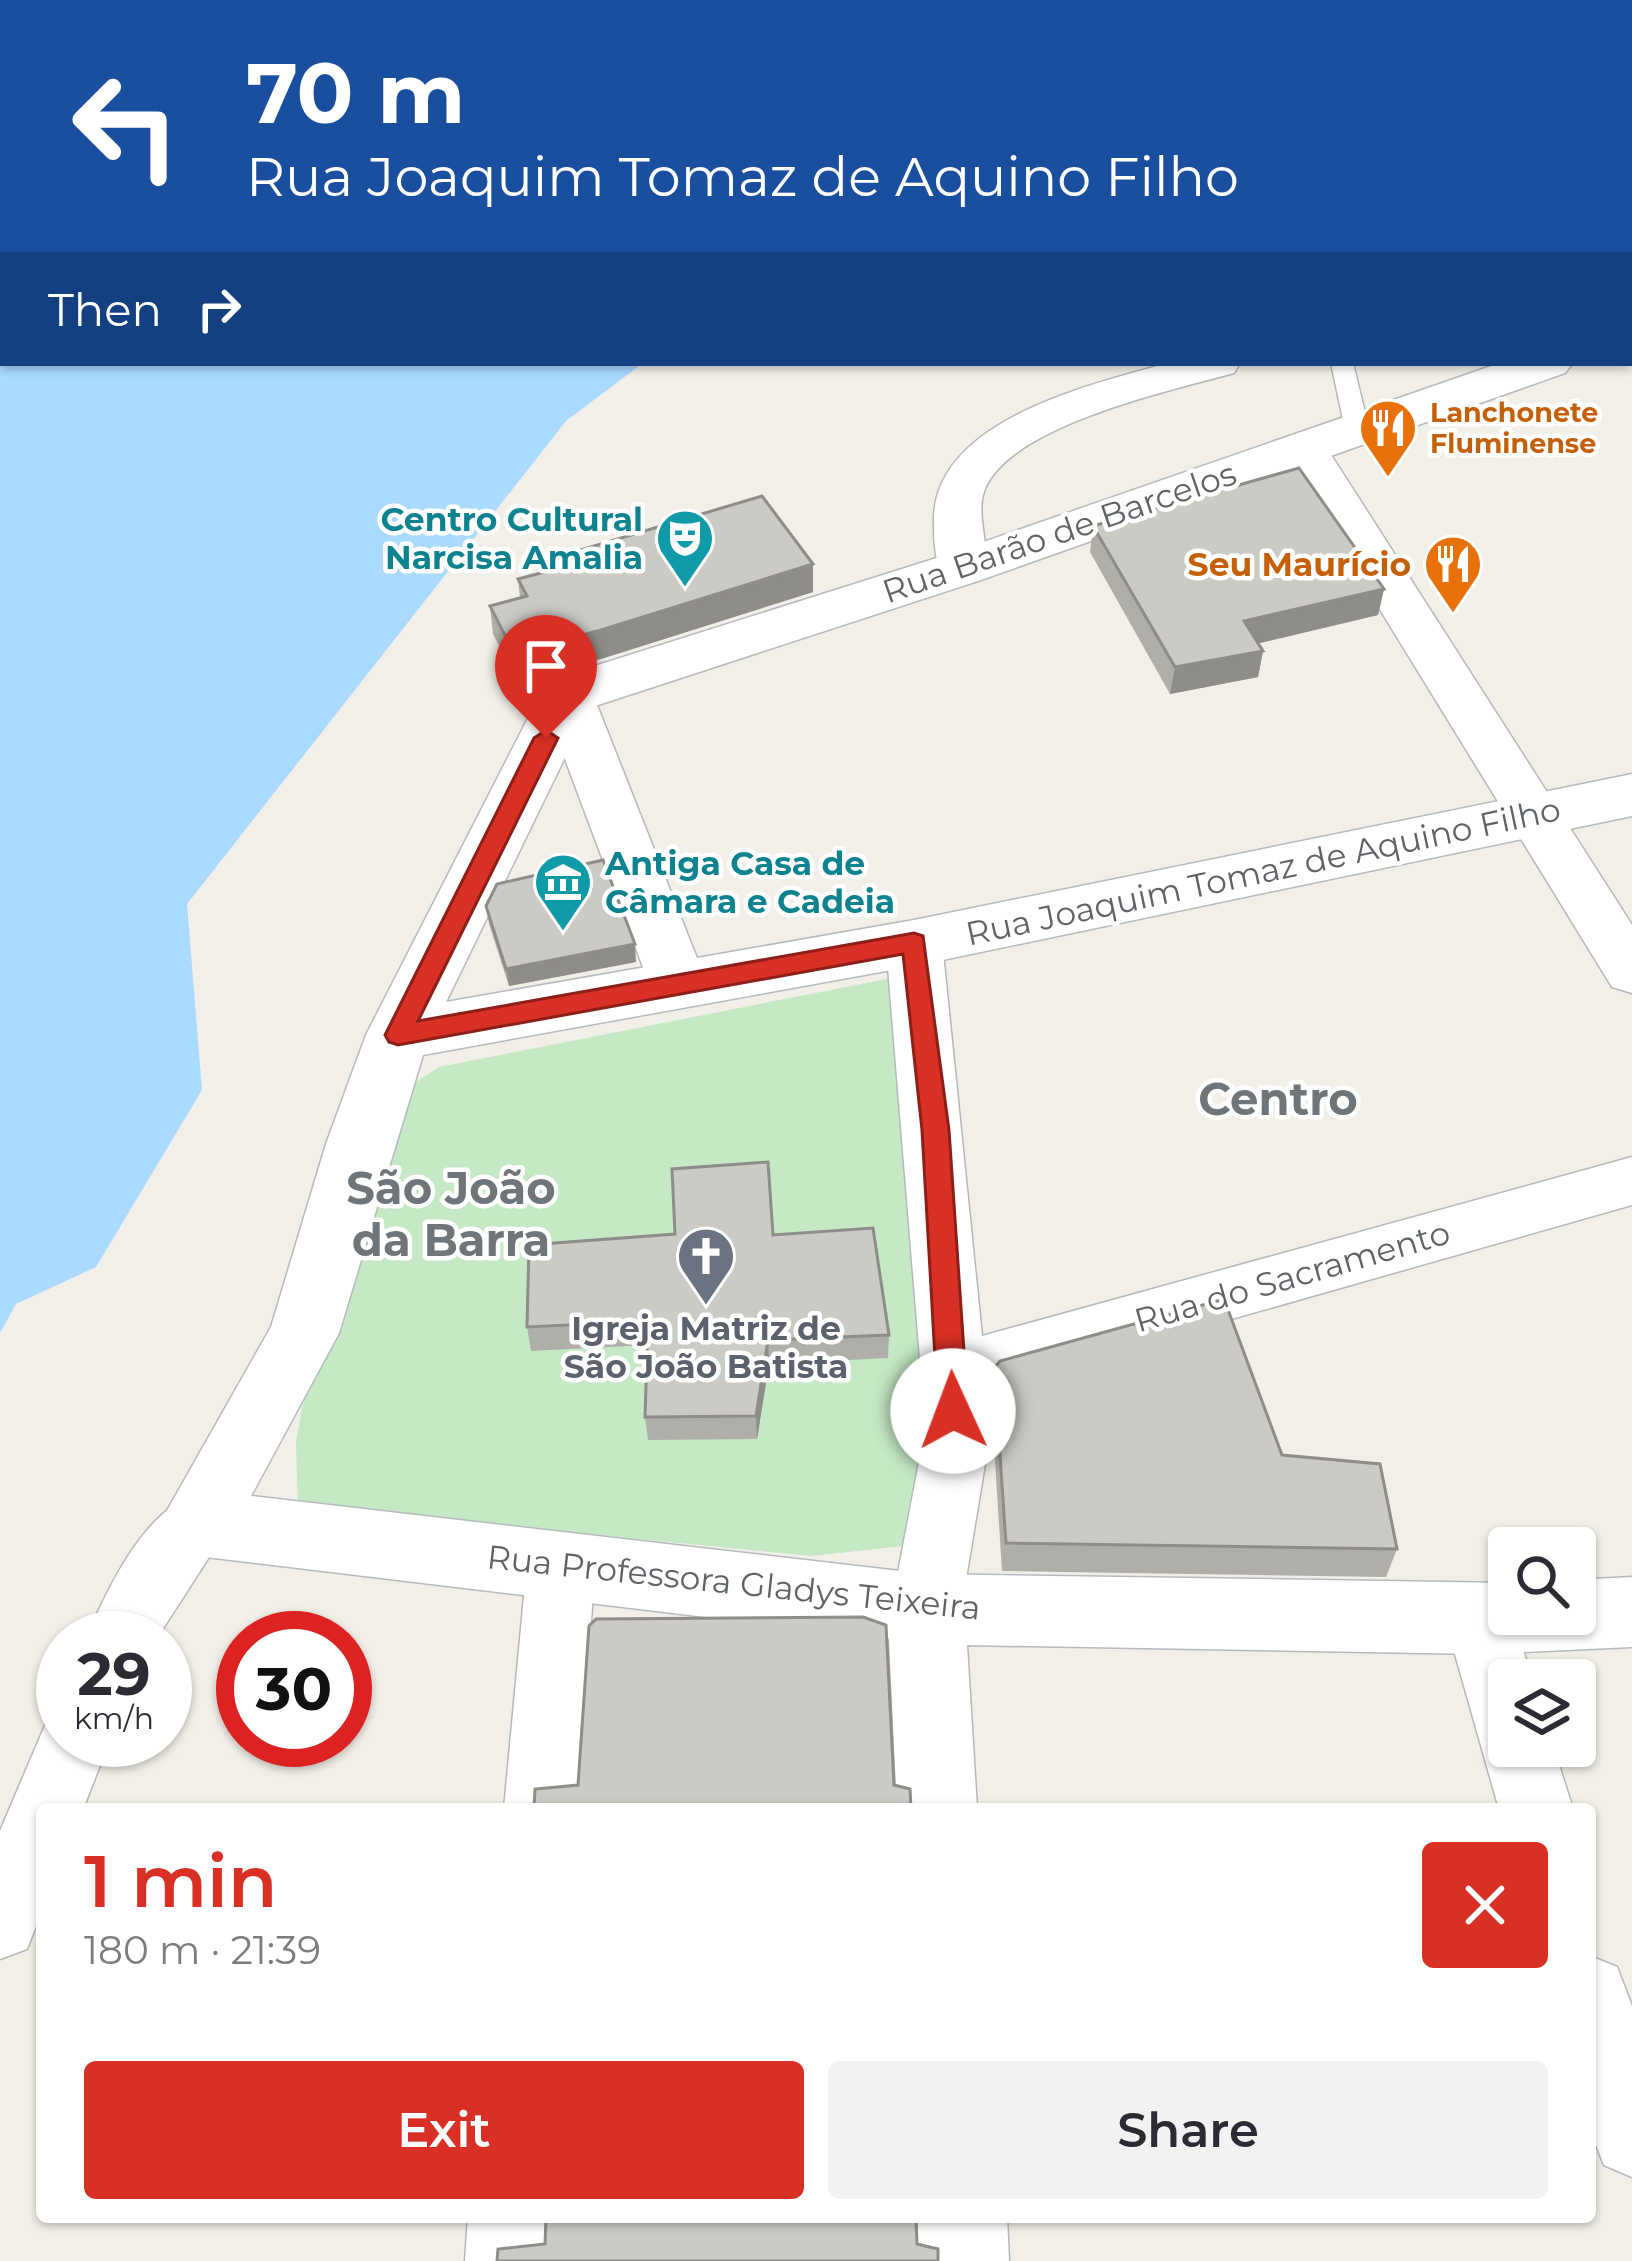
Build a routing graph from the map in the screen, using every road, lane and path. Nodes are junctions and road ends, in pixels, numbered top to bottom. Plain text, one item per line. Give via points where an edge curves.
1 (1209, 366) edge
2 (1343, 366) edge
3 (1540, 366) edge
4 (1357, 429) junction
5 (1303, 447) junction
6 (962, 568) junction
7 (567, 695) junction
8 (1632, 795) edge
9 (1532, 815) junction
10 (914, 943) junction
11 (1632, 972) edge
12 (679, 986) junction
13 (398, 1035) junction
14 (1632, 1181) edge
15 (953, 1371) junction
16 (196, 1523) junction
17 (561, 1564) junction
18 (926, 1610) junction
19 (134, 1611) edge
20 (1632, 1612) edge
21 (1480, 1619) junction
22 (1492, 1659) edge
23 (63, 1767) edge
24 (1523, 1767) edge
25 (48, 1803) edge
26 (541, 1803) edge
27 (938, 1803) edge
28 (1534, 1803) edge
29 (36, 1833) edge
30 (0, 1922) edge
31 (1596, 2014) edge
32 (1632, 2137) edge
33 (509, 2223) edge
34 (962, 2223) edge
35 (506, 2261) edge
36 (964, 2261) edge

1 - 6 street via 1007,441 967,477 957,509
2 - 4 lane
3 - 4 main road, Rua Barão de Barcelos
4 - 5 main road, Rua Barão de Barcelos
5 - 6 main road, Rua Barão de Barcelos
5 - 9 street
6 - 7 main road, Rua Barão de Barcelos
7 - 12 street
7 - 13 main road
8 - 9 main road, Rua Joaquim Tomaz de Aquino Filho
9 - 10 main road, Rua Joaquim Tomaz de Aquino Filho
9 - 11 street
10 - 12 main road, Rua Joaquim Tomaz de Aquino Filho
10 - 15 street
12 - 13 main road, Rua Joaquim Tomaz de Aquino Filho
13 - 16 main road via 304,1333
14 - 15 street, Rua do Sacramento
15 - 18 street via 954,1452
16 - 17 main road, Rua Professora Gladys Teixeira
16 - 19 street
17 - 18 main road, Rua Professora Gladys Teixeira
17 - 26 street
18 - 21 main road, Rua Professora Gladys Teixeira
18 - 27 main road
20 - 21 main road, Rua Professora Gladys Teixeira
21 - 22 street
23 - 25 street
24 - 28 street
29 - 30 street
31 - 32 street
33 - 35 street
34 - 36 main road

